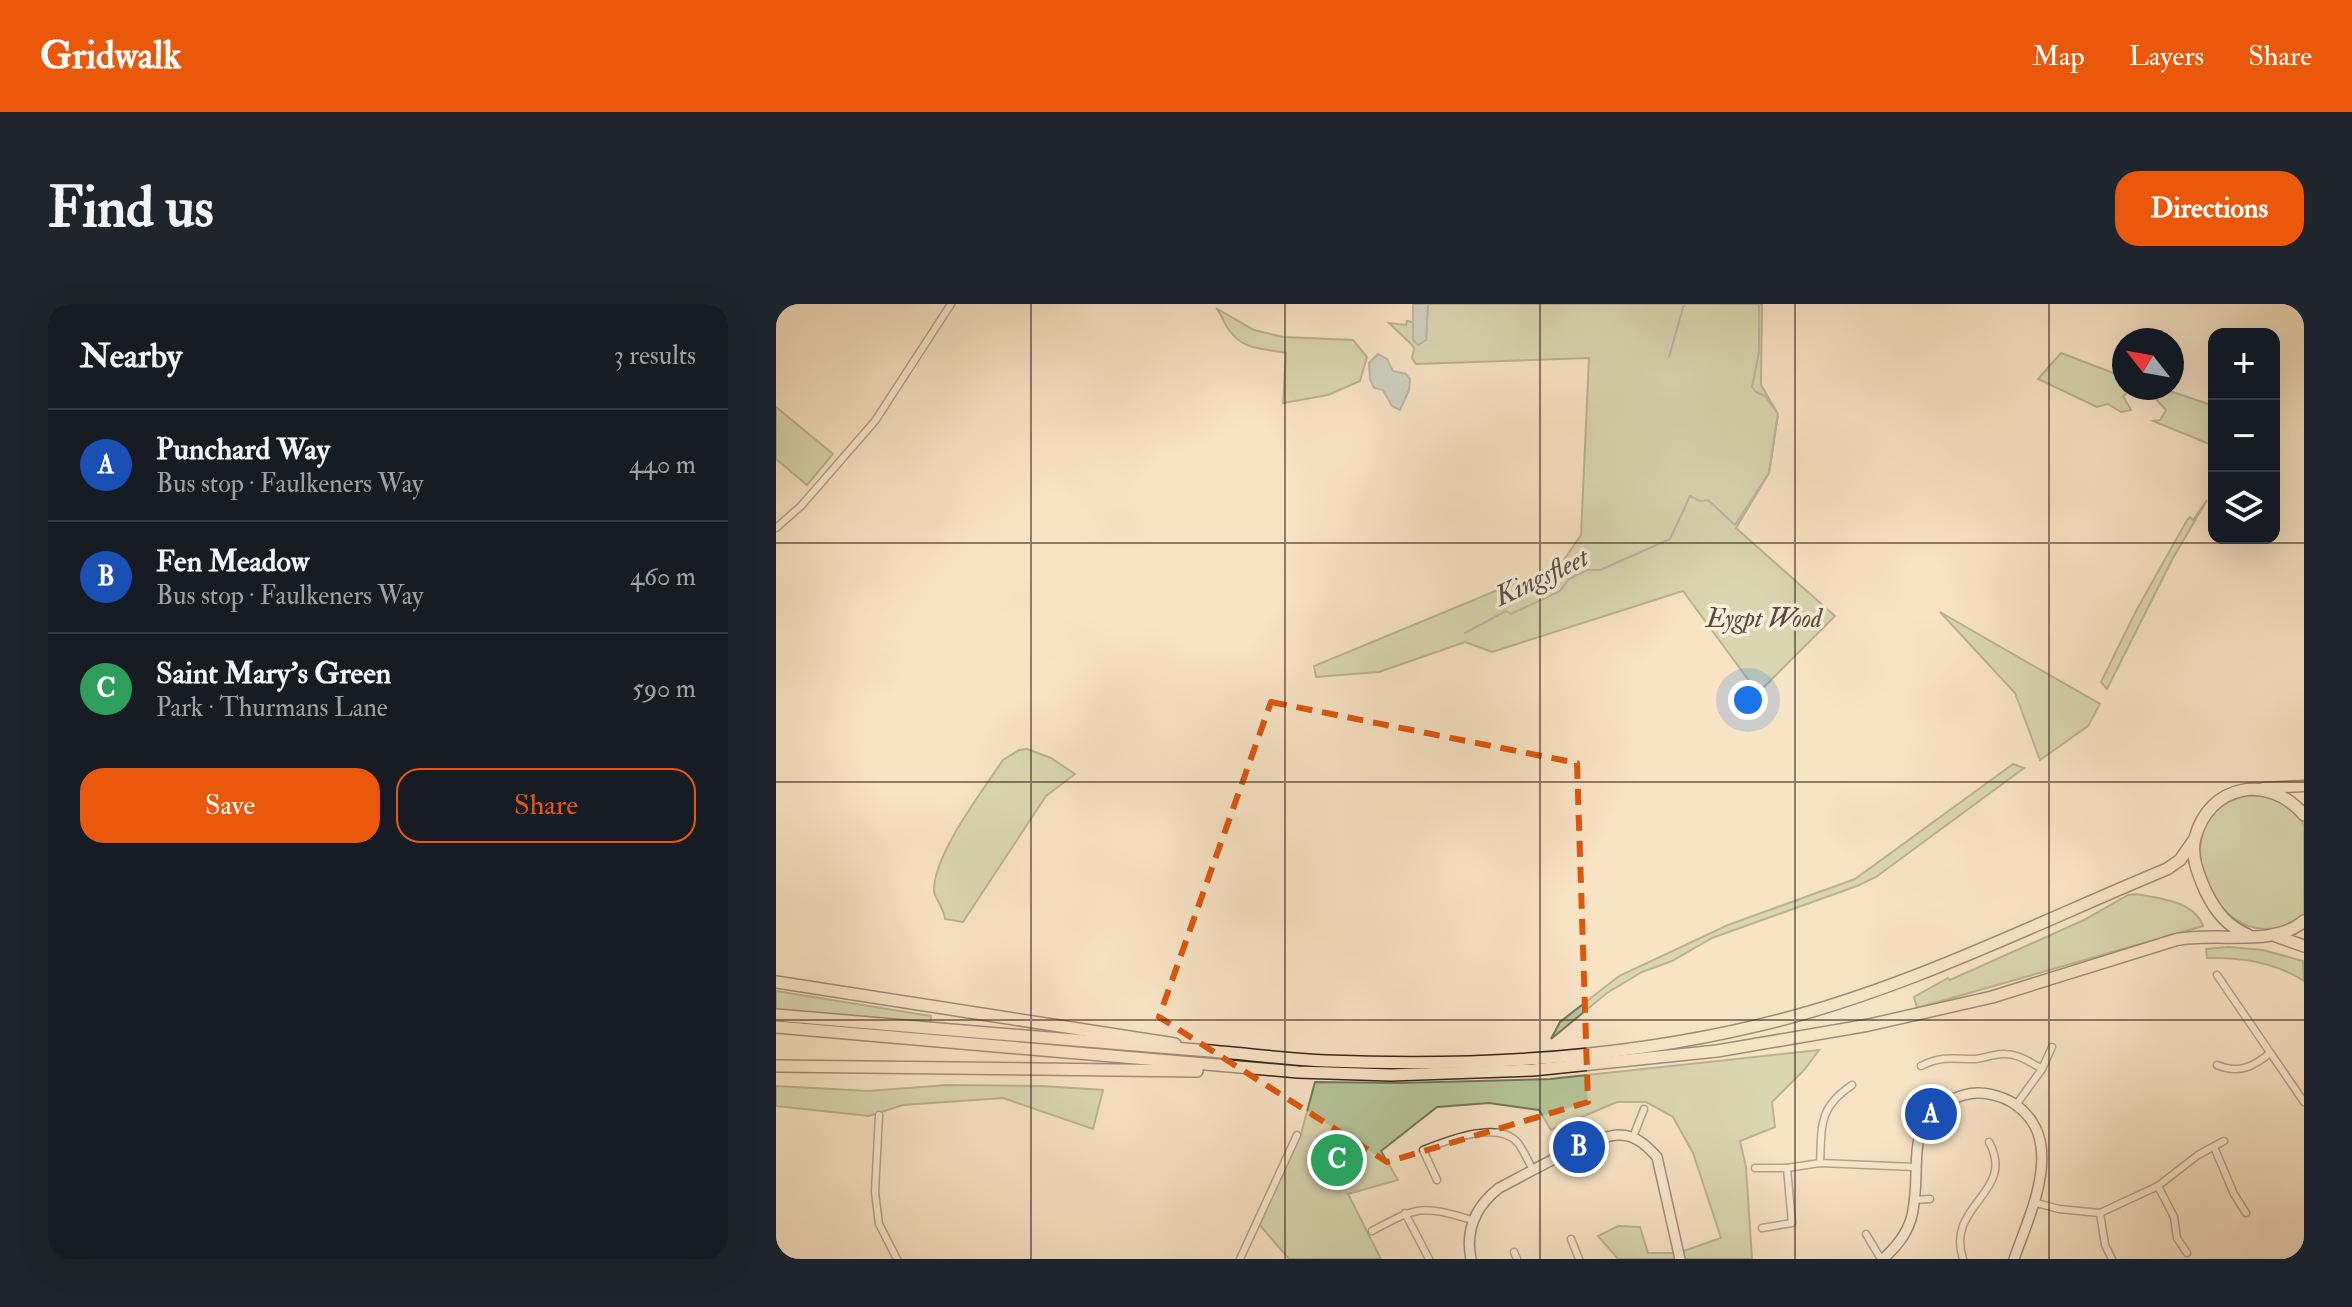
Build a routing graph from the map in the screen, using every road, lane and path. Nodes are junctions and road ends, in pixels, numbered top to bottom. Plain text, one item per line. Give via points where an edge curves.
1 (951, 304) edge
2 (776, 528) edge
3 (2304, 786) edge
4 (2257, 788) junction
5 (2304, 815) edge
6 (2194, 840) junction
7 (2304, 921) edge
8 (2276, 936) junction
9 (2252, 937) junction
10 (2304, 946) edge
11 (2217, 975) dead end
12 (776, 982) edge
13 (776, 1015) edge
14 (776, 1027) edge
15 (2052, 1047) dead end
16 (1195, 1050) junction
17 (2270, 1053) junction
18 (2217, 1065) dead end
19 (776, 1066) edge
20 (1921, 1066) dead end
21 (1229, 1067) junction
22 (1327, 1067) junction
23 (2042, 1069) junction
24 (1852, 1085) dead end
25 (2304, 1102) edge
26 (2016, 1105) junction
27 (1644, 1109) dead end
28 (879, 1115) dead end
29 (1297, 1135) dead end
30 (1633, 1137) junction
31 (2224, 1141) dead end
32 (1989, 1142) dead end
33 (2214, 1147) junction
34 (1820, 1163) junction
35 (1915, 1167) junction
36 (1755, 1168) dead end
37 (1787, 1168) junction
38 (1533, 1170) junction
39 (1437, 1180) dead end
40 (2158, 1186) junction
41 (1930, 1199) dead end
42 (1913, 1200) junction
43 (2033, 1202) junction
44 (1405, 1213) junction
45 (2100, 1213) junction
46 (2246, 1213) dead end
47 (1472, 1220) junction
48 (1762, 1228) dead end
49 (1372, 1231) dead end
50 (1866, 1234) dead end
51 (1571, 1239) dead end
52 (2187, 1253) dead end
53 (897, 1259) edge
54 (1240, 1259) edge
55 (1429, 1259) edge
56 (1471, 1259) edge
57 (1579, 1259) edge
58 (1680, 1259) edge
59 (1882, 1259) edge
60 (1963, 1259) edge
61 (2014, 1259) edge
62 (2112, 1259) edge

1 - 2 street via 875,421
3 - 4 main road
4 - 5 highway via 2286,799
4 - 6 highway via 2220,800 2204,816
6 - 9 highway via 2197,868 2214,906 2231,926
6 - 22 highway via 2167,869 1876,990 1763,1024 1674,1043 1532,1058
7 - 8 highway
8 - 9 highway
8 - 10 highway
9 - 22 highway via 2188,937 1992,997 1730,1049 1533,1070 1391,1075
11 - 17 street
12 - 16 highway via 1167,1041
13 - 16 highway
14 - 21 highway
15 - 23 street
16 - 22 highway via 1302,1059
17 - 18 street via 2237,1070
17 - 25 street
19 - 21 highway via 1203,1071
20 - 23 street via 1936,1059 2006,1053
21 - 22 highway via 1298,1072
23 - 26 street
24 - 34 street via 1828,1105 1822,1118
26 - 35 street via 1972,1092 1936,1108 1917,1139
26 - 43 street via 2039,1132
27 - 30 street
28 - 53 street via 879,1224
29 - 54 street
30 - 38 street via 1598,1139
30 - 58 street via 1657,1157
31 - 33 street
32 - 60 street via 1997,1166 1991,1185 1966,1215
33 - 40 street
33 - 46 street
34 - 35 street
34 - 37 street
35 - 42 street
36 - 37 street
37 - 48 street via 1792,1223
38 - 39 street via 1517,1141 1488,1132 1423,1150
38 - 47 street via 1489,1196
40 - 45 street
40 - 52 street
41 - 42 street
42 - 59 street via 1903,1236
43 - 45 street
43 - 61 street
44 - 47 street via 1426,1208
44 - 49 street
44 - 55 street
45 - 62 street
47 - 56 street
50 - 59 street
51 - 57 street

